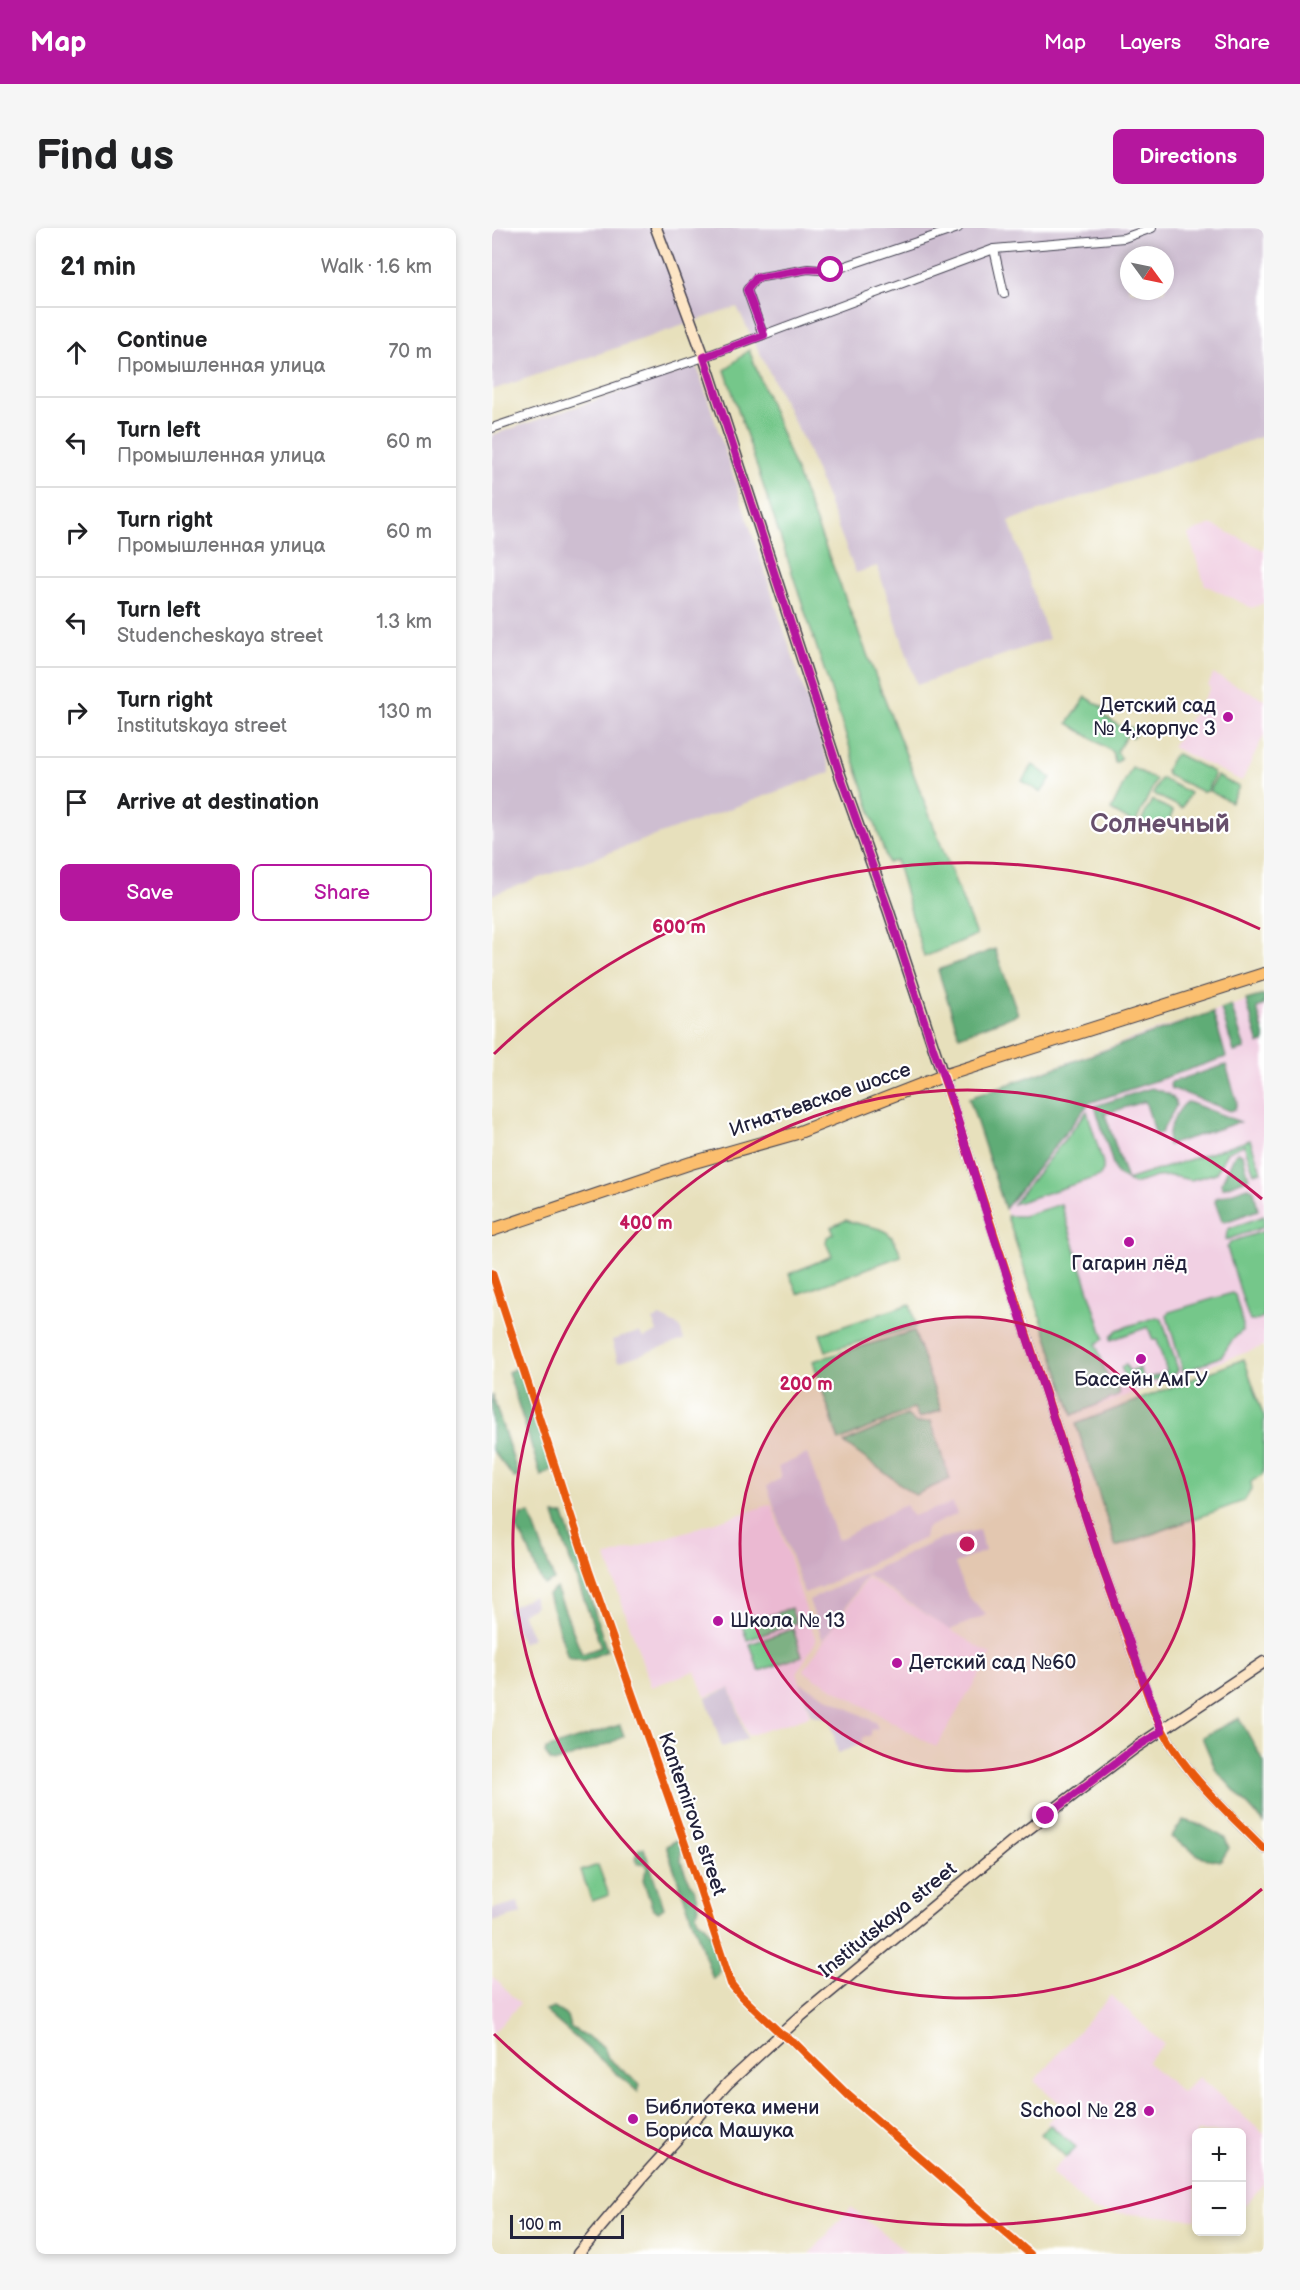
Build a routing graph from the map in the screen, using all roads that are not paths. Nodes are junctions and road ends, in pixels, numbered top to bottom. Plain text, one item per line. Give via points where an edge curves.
1 (656, 228) edge
2 (958, 228) edge
3 (1152, 228) edge
4 (994, 249) junction
5 (1004, 294) dead end
6 (764, 335) junction
7 (704, 357) junction
8 (492, 428) edge
9 (1264, 974) edge
10 (943, 1077) junction
11 (492, 1230) edge
12 (492, 1274) edge
13 (1264, 1662) edge
14 (1162, 1731) junction
15 (1264, 1849) edge
16 (781, 2034) junction
17 (578, 2254) edge
18 (1030, 2254) edge

1 - 7 main road
2 - 6 street via 831,270 808,269 756,278 747,290
3 - 4 street via 1124,238
4 - 5 street
4 - 6 street
6 - 7 street
7 - 8 street
7 - 10 main road
9 - 10 main road, Игнатьевское шоссе
10 - 11 main road, Игнатьевское шоссе via 797,1133 691,1163
10 - 14 street via 1099,1558
12 - 16 street, Kantemirova street via 731,1984
13 - 14 main road, Institutskaya street
14 - 15 street via 1190,1775
14 - 16 main road, Institutskaya street via 1010,1843
16 - 17 main road, Institutskaya street via 728,2083
16 - 18 street, Kantemirova street

